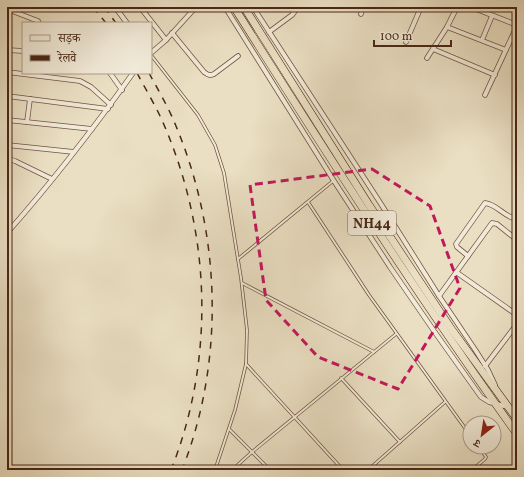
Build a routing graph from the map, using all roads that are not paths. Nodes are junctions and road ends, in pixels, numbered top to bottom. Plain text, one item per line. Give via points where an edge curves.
1 (115, 7) edge
2 (140, 7) edge
3 (196, 7) edge
4 (225, 7) edge
5 (234, 7) edge
6 (244, 7) edge
7 (253, 7) edge
8 (298, 7) edge
9 (363, 7) edge
10 (421, 7) edge
11 (457, 7) edge
12 (471, 7) edge
13 (7, 9) edge
14 (361, 14) dead end
15 (492, 16) junction
16 (38, 22) dead end
17 (126, 22) edge
18 (152, 22) edge
19 (152, 22) edge
20 (517, 25) edge
21 (447, 27) junction
22 (269, 32) junction
23 (172, 33) junction
24 (166, 40) junction
25 (482, 40) junction
26 (406, 42) dead end
27 (433, 49) junction
28 (7, 50) edge
29 (506, 50) junction
30 (22, 51) edge
31 (152, 53) edge
32 (152, 55) edge
33 (238, 56) dead end
34 (427, 58) dead end
35 (7, 72) edge
36 (22, 74) edge
37 (25, 74) edge
38 (111, 74) edge
39 (132, 74) edge
40 (494, 75) junction
41 (122, 90) junction
42 (485, 95) dead end
43 (7, 96) edge
44 (30, 99) junction
45 (111, 105) junction
46 (108, 109) junction
47 (7, 120) edge
48 (27, 122) junction
49 (92, 129) junction
50 (7, 145) edge
51 (74, 152) junction
52 (8, 160) edge
53 (52, 179) junction
54 (334, 180) junction
55 (308, 202) junction
56 (517, 219) edge
57 (7, 233) edge
58 (517, 240) edge
59 (468, 256) junction
60 (238, 258) junction
61 (456, 272) junction
62 (242, 283) junction
63 (438, 296) junction
64 (517, 315) edge
65 (517, 324) edge
66 (396, 334) junction
67 (374, 352) junction
68 (246, 364) junction
69 (485, 366) junction
70 (341, 378) junction
71 (497, 393) junction
72 (445, 402) junction
73 (496, 405) junction
74 (508, 407) junction
75 (294, 417) junction
76 (517, 419) edge
77 (462, 424) edge
78 (229, 429) junction
79 (517, 434) edge
80 (400, 442) junction
81 (252, 452) junction
82 (485, 455) edge
83 (215, 470) edge
84 (232, 470) edge
85 (270, 470) edge
86 (343, 470) edge
87 (368, 470) edge
88 (472, 470) edge

1 - 17 street
2 - 19 street
3 - 23 street
4 - 54 street
5 - 73 highway, NH44 via 353,195
6 - 71 highway, NH44 via 369,205
7 - 22 street
8 - 22 street via 292,15
9 - 14 street
10 - 26 street
11 - 21 street
12 - 15 street
13 - 16 street
15 - 20 street
15 - 25 street
18 - 24 street
20 - 29 street
21 - 25 street
21 - 27 street
22 - 63 street
23 - 24 street
23 - 33 street via 207,75 214,74
24 - 31 street
25 - 29 street
27 - 34 street
27 - 40 street
28 - 30 street
29 - 40 street
32 - 60 lane via 198,115 215,146 224,173
35 - 36 street
37 - 45 street via 80,80
38 - 41 street
39 - 41 street
40 - 42 street
41 - 45 street
43 - 44 street
44 - 46 street
44 - 48 street
45 - 46 street
46 - 49 street
47 - 48 street
48 - 49 street
49 - 51 street
50 - 51 street
51 - 53 street
52 - 53 street via 20,163
53 - 57 street
54 - 55 lane
54 - 73 street via 470,383 481,397
55 - 60 lane
55 - 66 lane
56 - 59 street via 485,203 456,244
58 - 59 street via 492,223
59 - 61 street
60 - 62 lane
61 - 63 street
61 - 64 street
62 - 67 lane
62 - 68 lane via 248,346
63 - 69 street
65 - 69 street
66 - 67 lane
66 - 72 lane
67 - 70 lane
68 - 75 lane
68 - 78 lane
69 - 71 street
70 - 75 lane
70 - 80 lane
71 - 74 highway, NH44
72 - 77 lane
72 - 80 lane
73 - 74 street
73 - 79 highway, NH44
74 - 76 highway, NH44
75 - 81 lane
75 - 86 lane
78 - 81 lane
78 - 83 lane
80 - 87 lane
81 - 84 lane
81 - 85 lane
82 - 88 lane via 486,459

